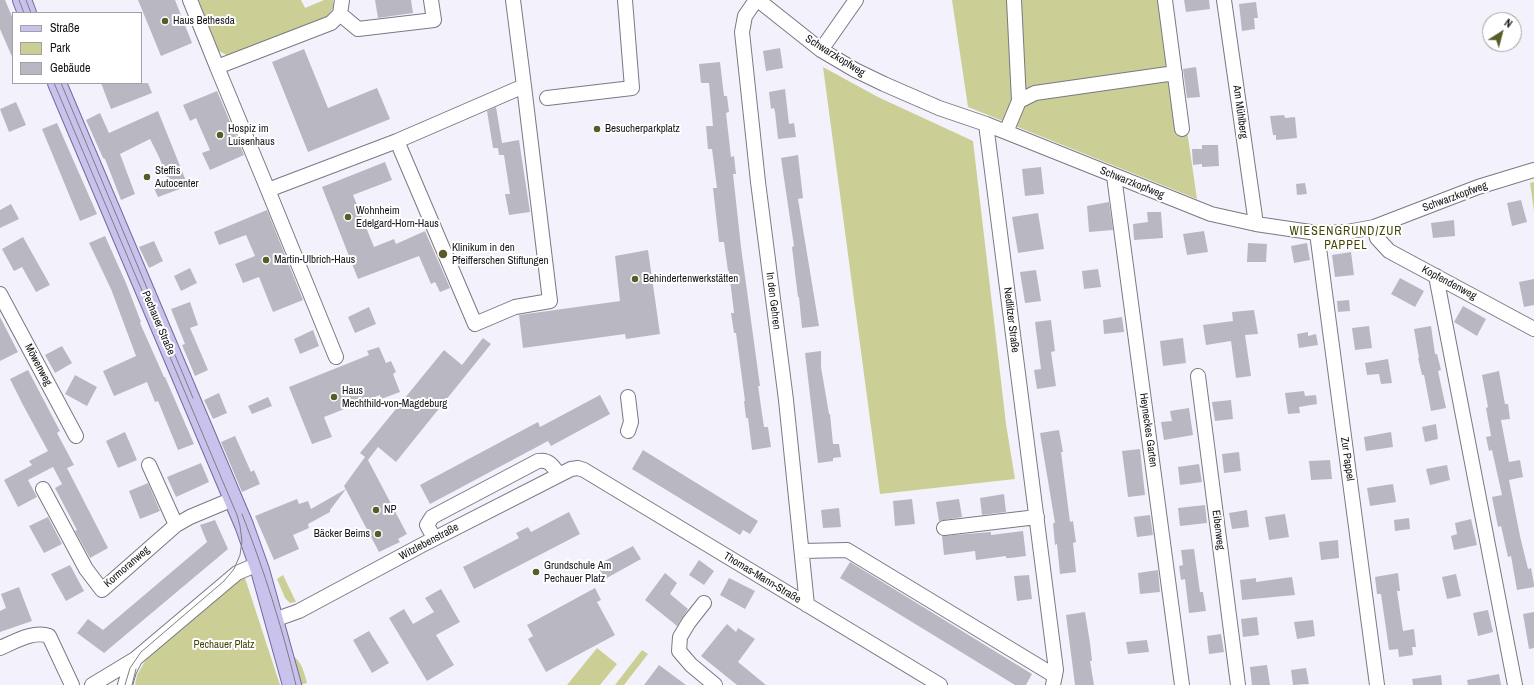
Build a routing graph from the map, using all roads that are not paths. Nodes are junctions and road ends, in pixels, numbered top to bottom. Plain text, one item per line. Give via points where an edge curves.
1 (22, 0) edge
2 (190, 0) edge
3 (342, 0) edge
4 (431, 0) edge
5 (513, 0) edge
6 (625, 0) edge
7 (757, 0) edge
8 (856, 0) edge
9 (1014, 0) edge
10 (1165, 0) edge
11 (1224, 0) edge
12 (27, 12) edge
13 (340, 14) junction
14 (821, 50) junction
15 (217, 67) junction
16 (1175, 73) junction
17 (57, 84) edge
18 (524, 86) junction
19 (547, 98) dead end
20 (1019, 101) junction
21 (986, 124) junction
22 (1182, 129) dead end
23 (1006, 132) junction
24 (397, 140) junction
25 (1534, 170) edge
26 (1114, 176) junction
27 (268, 190) junction
28 (1256, 224) junction
29 (1374, 227) junction
30 (1317, 233) junction
31 (1436, 276) junction
32 (0, 294) edge
33 (1534, 329) edge
34 (336, 357) dead end
35 (1198, 376) dead end
36 (628, 397) dead end
37 (628, 431) dead end
38 (76, 436) dead end
39 (149, 465) dead end
40 (584, 470) joint
41 (559, 475) junction
42 (42, 489) dead end
43 (233, 499) junction
44 (1037, 517) junction
45 (176, 525) junction
46 (944, 528) dead end
47 (434, 538) junction
48 (802, 551) junction
49 (258, 564) junction
50 (704, 603) dead end
51 (807, 605) junction
52 (274, 620) junction
53 (0, 648) edge
54 (135, 659) junction
55 (1054, 681) edge
56 (72, 685) edge
57 (92, 685) edge
58 (125, 685) edge
59 (292, 685) edge
60 (714, 685) edge
61 (940, 685) edge
62 (1182, 685) edge
63 (1238, 685) edge
64 (1377, 685) edge
65 (1515, 685) edge

1 - 12 main road
2 - 15 street
3 - 13 street
4 - 13 street via 434,20 358,29
5 - 18 street
6 - 19 street via 632,88
7 - 14 street, Schwarzkopfweg
7 - 48 street, In den Gehren via 745,16 742,32
8 - 14 street
9 - 20 street
10 - 16 street
11 - 28 street, Am Mühlberg
13 - 15 street via 331,23
14 - 21 street, Schwarzkopfweg via 884,84 939,108
15 - 27 street
16 - 20 street via 1035,93
16 - 22 street
17 - 43 main road, Pechauer Straße
18 - 24 street
18 - 24 street via 550,301 515,307 475,324
20 - 23 street
21 - 23 street, Schwarzkopfweg
21 - 44 street, Nedlitzer Straße
23 - 26 street, Schwarzkopfweg
24 - 27 street
25 - 29 street, Schwarzkopfweg via 1478,187
26 - 28 street, Schwarzkopfweg via 1211,214
26 - 62 street, Heyneckes Garten
27 - 34 street
28 - 30 street, Schwarzkopfweg
29 - 30 street, Schwarzkopfweg via 1346,232
29 - 31 street, Kopfendenweg via 1377,238 1389,251
30 - 64 street, Zur Pappel
31 - 33 street, Kopfendenweg
31 - 65 street
32 - 38 street, Möwenweg
35 - 63 street, Eibenweg
36 - 37 street
39 - 45 street
40 - 41 street, Witzlebenstraße via 571,468
40 - 51 street, Thomas-Mann-Straße
41 - 47 street, Witzlebenstraße
41 - 47 street via 548,462 538,461 430,518 427,525
42 - 45 street, Kormoranweg via 86,569 102,590
43 - 45 street, Kormoranweg
43 - 49 main road, Pechauer Straße
44 - 46 street
44 - 55 street, Nedlitzer Straße via 1056,670
47 - 52 street, Witzlebenstraße via 300,611
48 - 51 street, In den Gehren
48 - 55 street via 847,550
49 - 52 main road
49 - 54 street via 238,573
50 - 60 street via 680,637 679,651 691,666
51 - 61 street, Thomas-Mann-Straße
52 - 59 main road
53 - 56 street via 35,635 48,636
54 - 57 street
54 - 58 street

